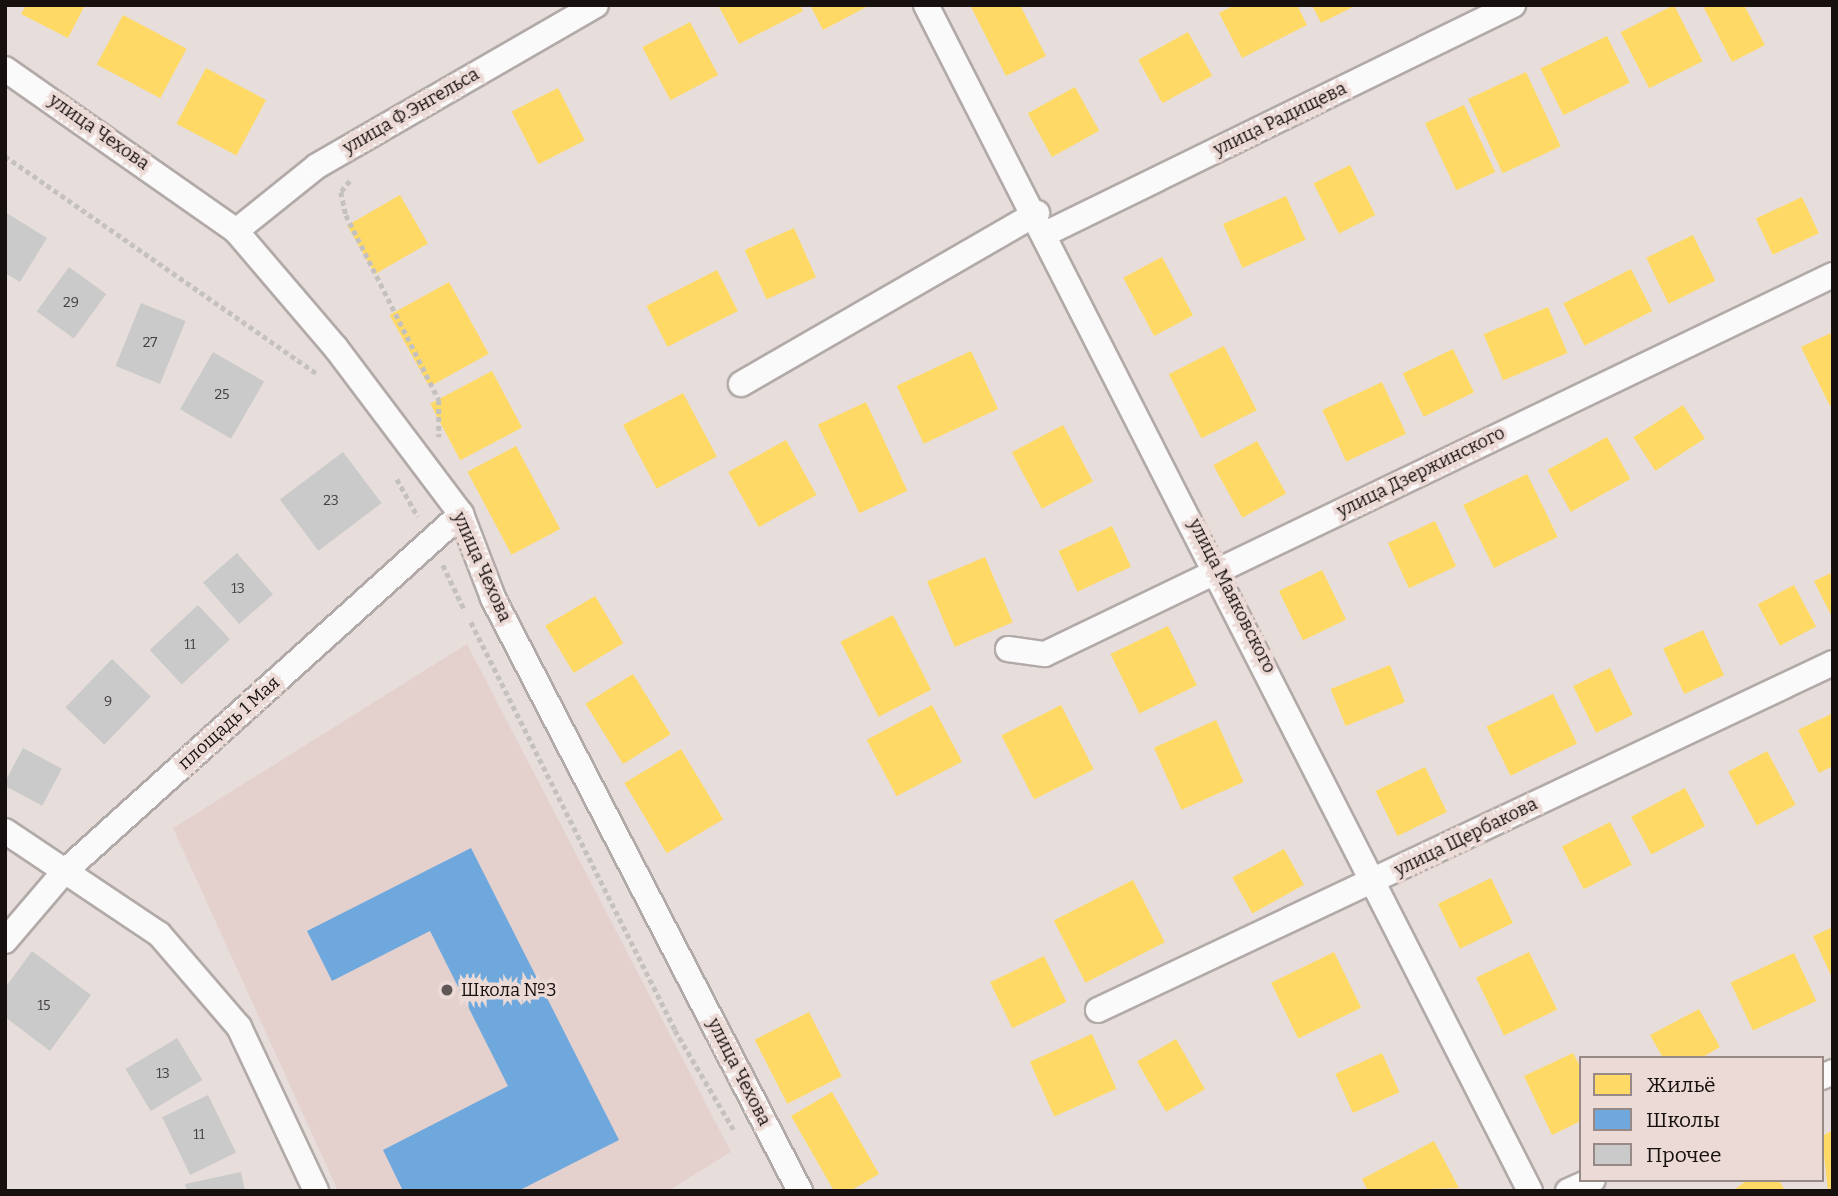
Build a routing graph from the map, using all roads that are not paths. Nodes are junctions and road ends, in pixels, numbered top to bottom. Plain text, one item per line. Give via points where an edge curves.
1 (596, 5) edge
2 (926, 5) edge
3 (1513, 5) edge
4 (5, 69) edge
5 (1042, 223) junction
6 (236, 231) junction
7 (1833, 275) edge
8 (741, 384) dead end
9 (461, 514) junction
10 (1218, 569) junction
11 (1008, 649) dead end
12 (1833, 663) edge
13 (5, 831) edge
14 (63, 873) junction
15 (1376, 880) junction
16 (5, 941) edge
17 (1098, 1010) dead end
18 (1588, 1182) edge
19 (316, 1191) edge
20 (800, 1191) edge
21 (1530, 1191) edge
22 (1568, 1191) edge

1 - 6 street, улица Ф.Энгельса via 317,166
2 - 5 street, улица Маяковского
3 - 5 street, улица Радищева
4 - 6 street, улица Чехова
5 - 8 street, улица Радищева
5 - 10 street, улица Маяковского
6 - 9 street, улица Чехова
7 - 10 street, улица Дзержинского
9 - 14 street, площадь 1 Мая
9 - 20 street, улица Чехова via 494,598
10 - 11 street, улица Дзержинского via 1045,654
10 - 15 street, улица Маяковского
12 - 15 street, улица Щербакова
13 - 14 street
14 - 16 street, площадь 1 Мая
14 - 19 street via 159,934 239,1027
15 - 17 street, улица Щербакова
15 - 21 street, улица Маяковского
18 - 22 street

